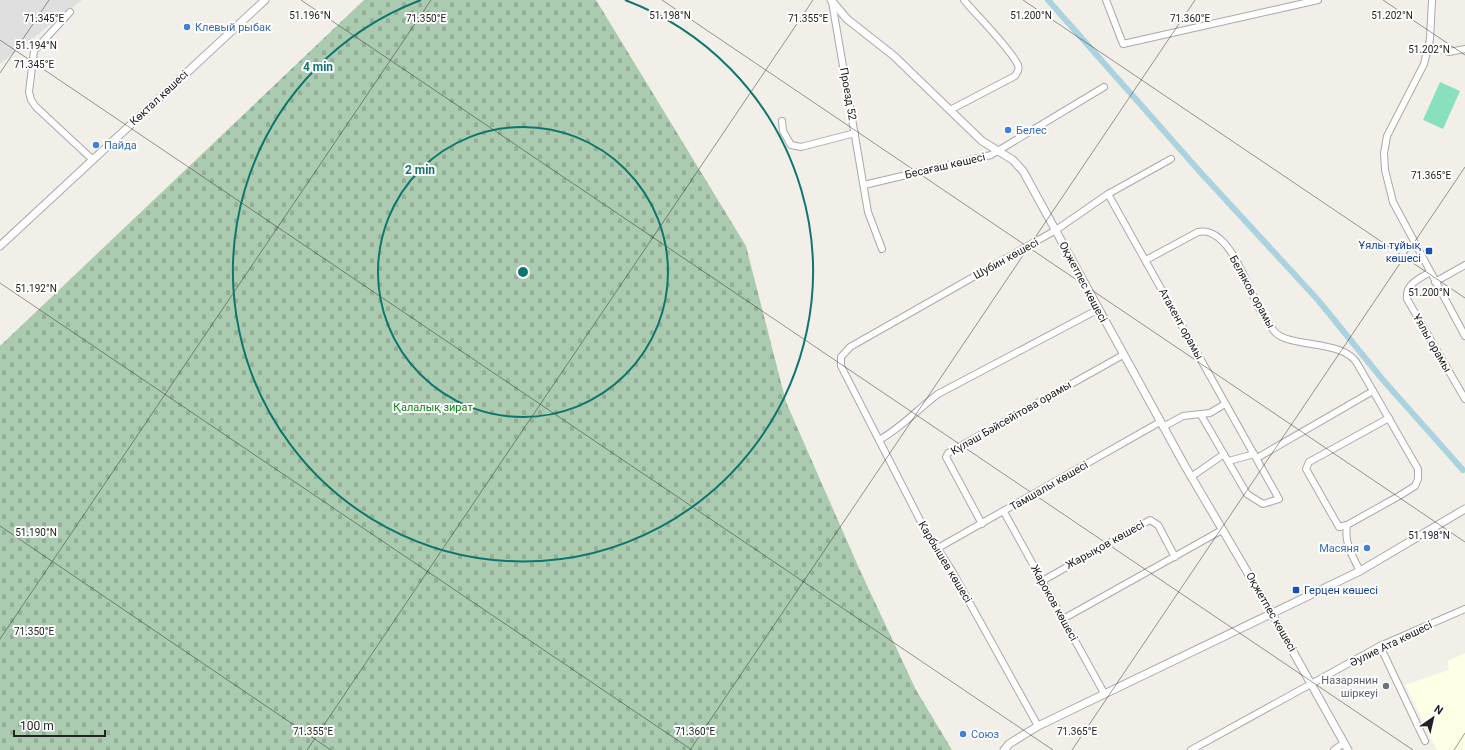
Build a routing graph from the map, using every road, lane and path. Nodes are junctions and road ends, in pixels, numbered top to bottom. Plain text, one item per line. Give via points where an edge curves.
1 (266, 0) edge
2 (964, 0) edge
3 (1106, 0) edge
4 (1318, 0) edge
5 (1432, 0) edge
6 (832, 1) edge
7 (70, 12) dead end
8 (1428, 46) junction
9 (1465, 49) edge
10 (1104, 87) dead end
11 (950, 110) junction
12 (782, 121) dead end
13 (855, 133) junction
14 (998, 152) junction
15 (1171, 159) dead end
16 (93, 160) junction
17 (864, 185) junction
18 (1108, 194) junction
19 (1056, 230) junction
20 (0, 246) edge
21 (882, 249) dead end
22 (1146, 260) junction
23 (1465, 265) edge
24 (1430, 272) junction
25 (1436, 282) junction
26 (1097, 310) junction
27 (1465, 336) edge
28 (1123, 355) junction
29 (841, 357) joint
30 (1373, 391) junction
31 (1465, 399) edge
32 (1225, 404) junction
33 (1202, 415) junction
34 (1389, 418) junction
35 (1161, 425) junction
36 (879, 440) junction
37 (1224, 454) junction
38 (1255, 456) junction
39 (1229, 462) junction
40 (1190, 477) junction
41 (1465, 509) edge
42 (1004, 512) junction
43 (982, 524) junction
44 (1346, 525) junction
45 (1222, 530) junction
46 (938, 548) junction
47 (1175, 557) junction
48 (1360, 571) junction
49 (1042, 581) junction
50 (1465, 609) edge
51 (1272, 614) junction
52 (1063, 619) junction
53 (1380, 646) junction
54 (1312, 684) junction
55 (1104, 693) junction
56 (1038, 726) junction
57 (1425, 740) dead end
58 (1346, 747) edge
59 (1004, 750) edge
60 (1191, 750) edge
61 (1334, 750) edge

1 - 16 street, Көктал көшесі
2 - 11 street via 1007,50 1019,70 1015,76
3 - 4 street via 1123,44
5 - 8 street
6 - 11 street, Оқжетпес көшесі via 847,19 894,56
6 - 13 street, Проезд 52
7 - 16 street via 34,50 29,92 36,107
8 - 9 street via 1450,52
8 - 24 street via 1424,64 1387,136 1384,153 1385,170 1393,202
10 - 14 street, Бесағаш көшесі
11 - 14 street, Оқжетпес көшесі via 982,141
12 - 13 street via 782,131 791,145 801,147
13 - 17 street, Проезд 52
14 - 17 street, Бесағаш көшесі
14 - 19 street, Оқжетпес көшесі via 1018,165
15 - 18 street, Шубин көшесі
16 - 20 street, Көктал көшесі
17 - 21 street, Проезд 52 via 868,212
18 - 19 street, Шубин көшесі
18 - 22 street, Атакент орамы
19 - 26 street, Оқжетпес көшесі
19 - 29 street, Шубин көшесі via 850,347
22 - 30 street, Беляков орамы via 1198,232 1203,231 1216,236 1233,255 1259,308 1275,333 1281,338 1318,344 1347,355 1355,360
22 - 32 street, Атакент орамы
23 - 25 street
24 - 25 street
24 - 31 street, Ұялы орамы via 1411,284 1407,290 1407,299
25 - 27 street
26 - 28 street, Оқжетпес көшесі
26 - 36 street via 938,394 902,425
28 - 35 street, Оқжетпес көшесі
28 - 43 street, Күләш Бәйсейітова орамы via 948,453 946,457
29 - 36 street, Карбышев көшесі via 841,366
30 - 34 street, Беляков орамы
30 - 38 street
32 - 33 street, Тамшалы көшесі
32 - 38 street, Атакент орамы
33 - 35 street, Тамшалы көшесі via 1183,416
33 - 37 street
34 - 44 street, Беляков орамы via 1418,469 1417,484
34 - 44 street via 1309,462 1306,469 1338,527
35 - 40 street, Оқжетпес көшесі
35 - 42 street, Тамшалы көшесі
36 - 46 street, Карбышев көшесі via 922,524
37 - 39 street
37 - 40 street
38 - 39 street
38 - 39 street, Атакент орамы via 1279,499 1263,504 1256,501 1248,494
40 - 45 street, Оқжетпес көшесі
41 - 48 street
42 - 43 street, Тамшалы көшесі
42 - 49 street, Жароков көшесі
43 - 46 street, Тамшалы көшесі
44 - 48 street via 1347,545
45 - 47 street
45 - 51 street, Оқжетпес көшесі
46 - 56 street, Карбышев көшесі
47 - 49 street, Жарықов көшесі via 1158,524 1150,520
47 - 52 street
48 - 51 street
49 - 52 street, Жароков көшесі
50 - 53 street, Әулие Ата көшесі
51 - 54 street, Оқжетпес көшесі
51 - 55 street
52 - 55 street, Жароков көшесі
53 - 54 street, Әулие Ата көшесі
53 - 57 street
54 - 58 street, Оқжетпес көшесі
54 - 60 street, Әулие Ата көшесі
55 - 56 street
56 - 59 street via 1020,736
58 - 61 street

